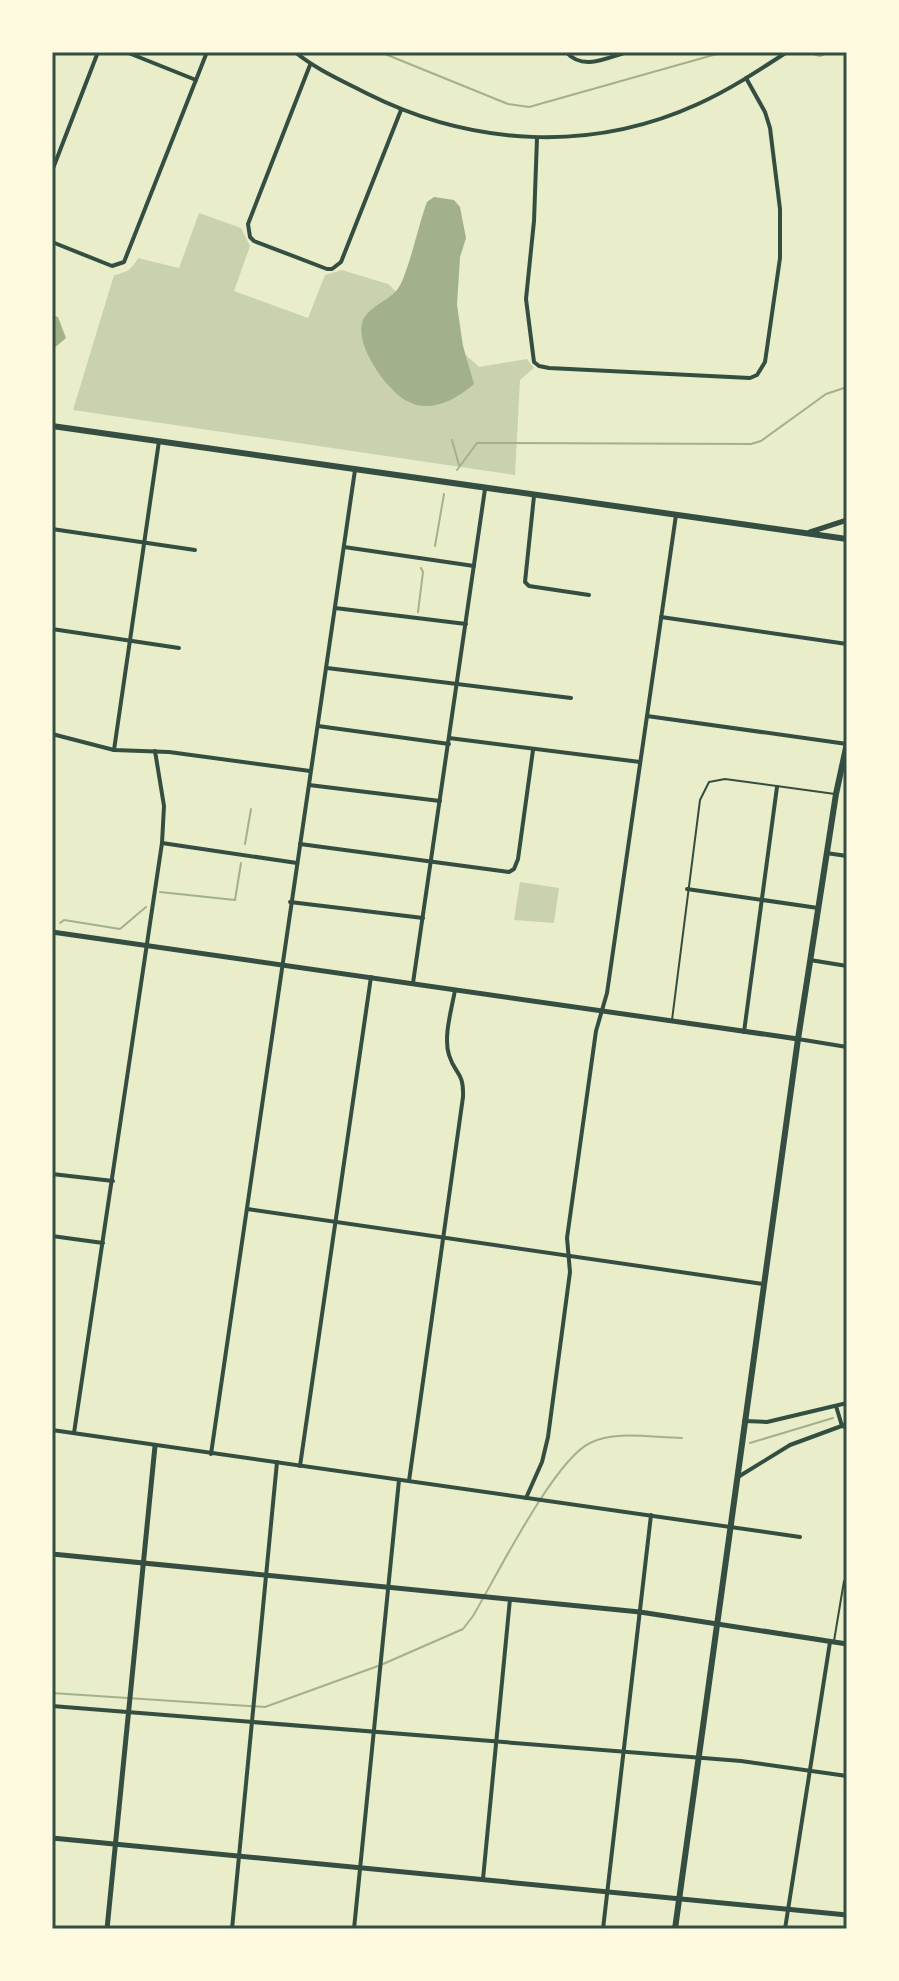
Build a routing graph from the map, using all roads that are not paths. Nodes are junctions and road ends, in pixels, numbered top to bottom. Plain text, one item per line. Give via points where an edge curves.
1 (98, 52) edge
2 (126, 52) edge
3 (207, 52) edge
4 (295, 52) edge
5 (566, 52) edge
6 (627, 52) edge
7 (787, 52) edge
8 (310, 65) junction
9 (746, 78) junction
10 (196, 80) junction
11 (401, 110) junction
12 (537, 138) junction
13 (52, 171) edge
14 (52, 242) edge
15 (52, 426) edge
16 (159, 441) junction
17 (355, 470) junction
18 (485, 489) junction
19 (534, 496) junction
20 (676, 515) junction
21 (847, 520) edge
22 (52, 529) edge
23 (809, 532) junction
24 (847, 539) edge
25 (144, 543) junction
26 (344, 547) junction
27 (195, 550) dead end
28 (474, 566) junction
29 (589, 595) dead end
30 (335, 608) junction
31 (661, 617) junction
32 (466, 624) junction
33 (52, 629) edge
34 (130, 640) junction
35 (847, 644) edge
36 (179, 648) dead end
37 (327, 668) junction
38 (457, 685) junction
39 (571, 698) dead end
40 (647, 716) junction
41 (318, 726) junction
42 (52, 734) edge
43 (449, 741) junction
44 (847, 743) edge
45 (114, 750) junction
46 (533, 750) junction
47 (155, 751) junction
48 (640, 762) junction
49 (310, 771) junction
50 (309, 785) junction
51 (777, 787) junction
52 (836, 794) junction
53 (440, 801) junction
54 (162, 843) junction
55 (300, 844) junction
56 (826, 853) junction
57 (847, 856) edge
58 (431, 862) junction
59 (297, 863) junction
60 (687, 889) junction
61 (762, 900) junction
62 (290, 902) junction
63 (818, 908) junction
64 (423, 918) junction
65 (52, 932) edge
66 (147, 945) junction
67 (810, 960) junction
68 (282, 964) junction
69 (847, 966) edge
70 (372, 977) junction
71 (413, 983) junction
72 (455, 990) junction
73 (602, 1010) junction
74 (672, 1021) junction
75 (744, 1032) junction
76 (798, 1039) junction
77 (847, 1047) edge
78 (52, 1174) edge
79 (113, 1181) junction
80 (247, 1209) junction
81 (335, 1223) junction
82 (52, 1236) edge
83 (443, 1237) junction
84 (103, 1243) junction
85 (567, 1255) junction
86 (763, 1284) junction
87 (847, 1403) edge
88 (836, 1406) junction
89 (744, 1421) junction
90 (845, 1426) edge
91 (52, 1430) edge
92 (74, 1433) junction
93 (155, 1446) junction
94 (211, 1454) junction
95 (277, 1462) junction
96 (300, 1466) junction
97 (736, 1478) junction
98 (399, 1480) junction
99 (409, 1481) junction
100 (526, 1498) junction
101 (651, 1515) junction
102 (732, 1526) junction
103 (800, 1537) dead end
104 (52, 1554) edge
105 (144, 1563) junction
106 (266, 1573) junction
107 (847, 1577) edge
108 (388, 1586) junction
109 (510, 1599) junction
110 (640, 1612) junction
111 (718, 1622) junction
112 (832, 1642) junction
113 (847, 1644) edge
114 (52, 1706) edge
115 (128, 1709) junction
116 (251, 1719) junction
117 (374, 1732) junction
118 (496, 1741) junction
119 (623, 1751) junction
120 (699, 1758) junction
121 (809, 1771) junction
122 (847, 1776) edge
123 (52, 1838) edge
124 (115, 1844) junction
125 (239, 1856) junction
126 (360, 1867) junction
127 (483, 1879) junction
128 (607, 1891) junction
129 (679, 1898) junction
130 (788, 1909) junction
131 (847, 1915) edge
132 (107, 1929) edge
133 (232, 1929) edge
134 (354, 1929) edge
135 (603, 1929) edge
136 (675, 1929) edge
137 (785, 1929) edge

1 - 13 street
2 - 10 street
3 - 10 street
4 - 8 street
5 - 6 street via 585,63
7 - 9 street
8 - 11 street
8 - 11 street via 248,224 254,241 327,269 336,267
9 - 12 street via 648,123 597,134
9 - 12 street via 770,128 780,221 765,362 750,378 549,368 534,362 526,299
10 - 14 street via 124,262 112,266
11 - 12 street via 463,130
15 - 16 main road
16 - 17 main road
16 - 25 street
17 - 18 main road
17 - 26 street
18 - 19 main road
18 - 28 street
19 - 20 main road
19 - 29 street via 525,582
20 - 23 main road
20 - 31 street
21 - 23 street
22 - 25 street
23 - 24 main road
25 - 27 street
25 - 34 street
26 - 28 street
26 - 30 street
28 - 32 street
30 - 32 street
30 - 37 street
31 - 35 street
31 - 40 street
32 - 38 street
33 - 34 street
34 - 36 street
34 - 45 street
37 - 38 street
37 - 41 street
38 - 39 street
38 - 43 street
40 - 44 street
40 - 48 street
41 - 43 street
41 - 49 street
42 - 45 street
43 - 46 street
43 - 53 street
44 - 52 main road
45 - 47 street
46 - 48 street
46 - 58 street via 514,869 499,872
47 - 49 street
47 - 54 street via 164,806
48 - 73 street
49 - 50 street
50 - 53 street
50 - 55 street
51 - 52 lane
51 - 60 lane via 725,779 709,782 700,800
51 - 61 street
52 - 56 main road
53 - 58 street
54 - 59 street
54 - 66 street
55 - 58 street
55 - 59 street
56 - 57 street
56 - 63 main road
58 - 64 street
59 - 62 street
60 - 61 street
60 - 74 lane
61 - 63 street
61 - 75 street
62 - 64 street
62 - 68 street
63 - 67 main road
64 - 71 street
65 - 66 street
66 - 68 street
66 - 79 street
67 - 69 street
67 - 76 main road
68 - 70 street
68 - 80 street
70 - 71 street
70 - 81 street
71 - 72 street
72 - 73 street
72 - 83 street via 448,1048 464,1086
73 - 74 street
73 - 85 street
74 - 75 street
75 - 76 street
76 - 77 street
76 - 86 main road
78 - 79 street
79 - 84 street
80 - 81 street
80 - 94 street
81 - 83 street
81 - 96 street
82 - 84 street
83 - 85 street
83 - 99 street
84 - 92 street
85 - 86 street
85 - 100 street via 570,1272 548,1437
86 - 89 main road
87 - 88 street
88 - 89 street via 767,1422
88 - 90 street
89 - 97 main road
90 - 97 street via 790,1445
91 - 92 street
92 - 93 street
93 - 94 street
93 - 105 street
94 - 95 street
95 - 96 street
95 - 106 street
96 - 98 street
97 - 102 main road
98 - 99 street
98 - 108 street
99 - 100 street
100 - 101 street
101 - 102 street
101 - 110 street
102 - 103 street
102 - 111 main road
104 - 105 street
105 - 106 street
105 - 115 street
106 - 108 street
106 - 116 street
107 - 112 lane
108 - 109 street
108 - 117 street
109 - 110 street
109 - 118 street
110 - 111 street
110 - 119 street
111 - 112 street
111 - 120 main road
112 - 113 street
112 - 121 street
114 - 115 street
115 - 116 street
115 - 124 street
116 - 117 street
116 - 125 street
117 - 118 street
117 - 126 street
118 - 119 street
118 - 127 street
119 - 120 street
119 - 128 street
120 - 121 street
120 - 129 main road
121 - 122 street
121 - 130 street
123 - 124 street
124 - 125 street
124 - 132 street
125 - 126 street
125 - 133 street
126 - 127 street
126 - 134 street
127 - 128 street
128 - 129 street
128 - 135 street
129 - 130 street
129 - 136 main road
130 - 131 street
130 - 137 street

